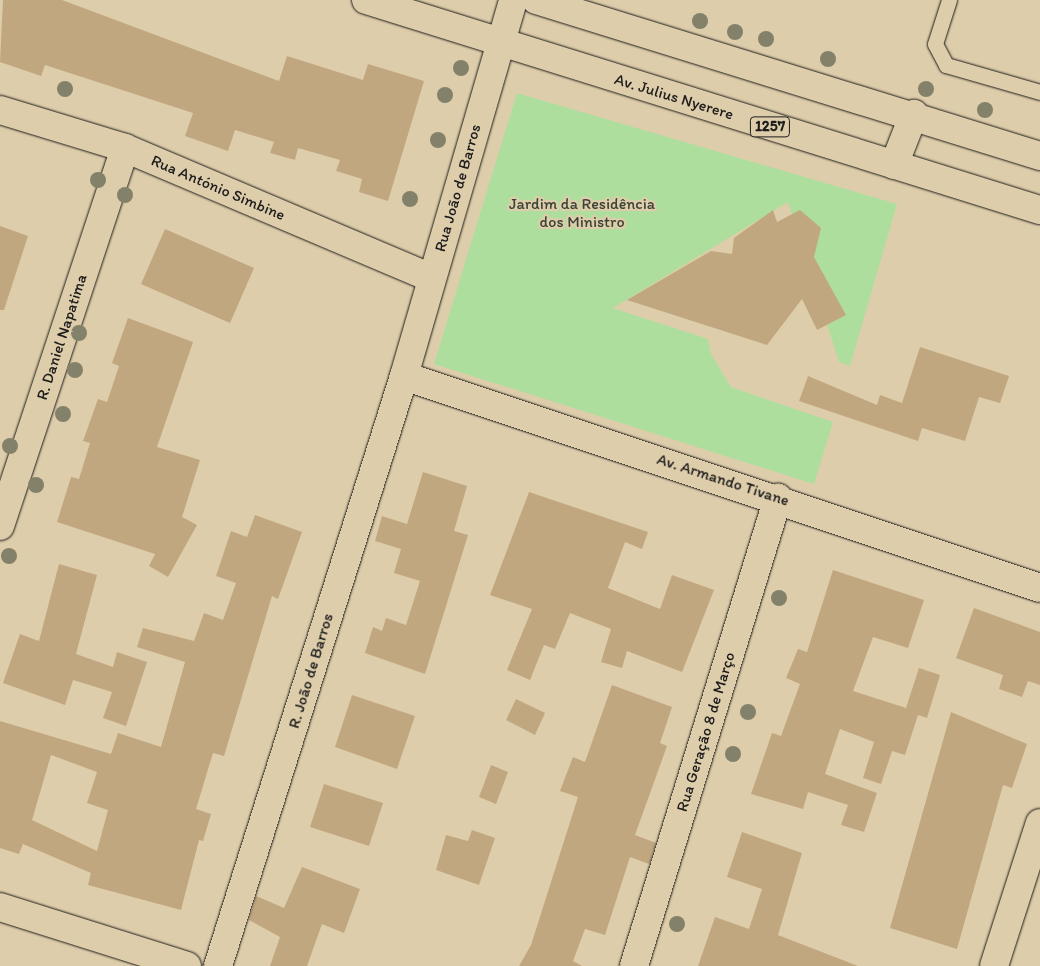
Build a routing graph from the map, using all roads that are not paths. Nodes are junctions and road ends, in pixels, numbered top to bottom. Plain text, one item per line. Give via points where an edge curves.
1 (366, 0) edge
2 (513, 0) edge
3 (536, 0) edge
4 (949, 0) edge
5 (500, 43) junction
6 (1040, 92) edge
7 (0, 110) edge
8 (914, 114) junction
9 (124, 148) junction
10 (1040, 156) edge
11 (894, 165) junction
12 (1040, 210) edge
13 (431, 278) junction
14 (404, 376) junction
15 (778, 498) junction
16 (0, 526) edge
17 (1040, 588) edge
18 (1040, 823) edge
19 (0, 907) edge
20 (187, 966) edge
21 (218, 966) edge
22 (634, 966) edge
23 (994, 966) edge

1 - 5 street, Av. Julius Nyerere / 1257
2 - 5 street, Rua João de Barros
3 - 8 street
4 - 6 lane via 935,44 946,65
5 - 11 street, Av. Julius Nyerere / 1257
5 - 13 street, Rua João de Barros
7 - 9 street, Rua António Simbine
8 - 10 street
8 - 11 street
9 - 13 street, Rua António Simbine
9 - 16 street, R. Daniel Napatima
11 - 12 street, Av. Julius Nyerere / 1257
13 - 14 street, Rua João de Barros
14 - 15 street, Av. Armando Tivane
14 - 21 street, R. João de Barros
15 - 17 street, Av. Armando Tivane
15 - 22 street, Rua Geração 8 de Março
18 - 23 street
19 - 20 street

